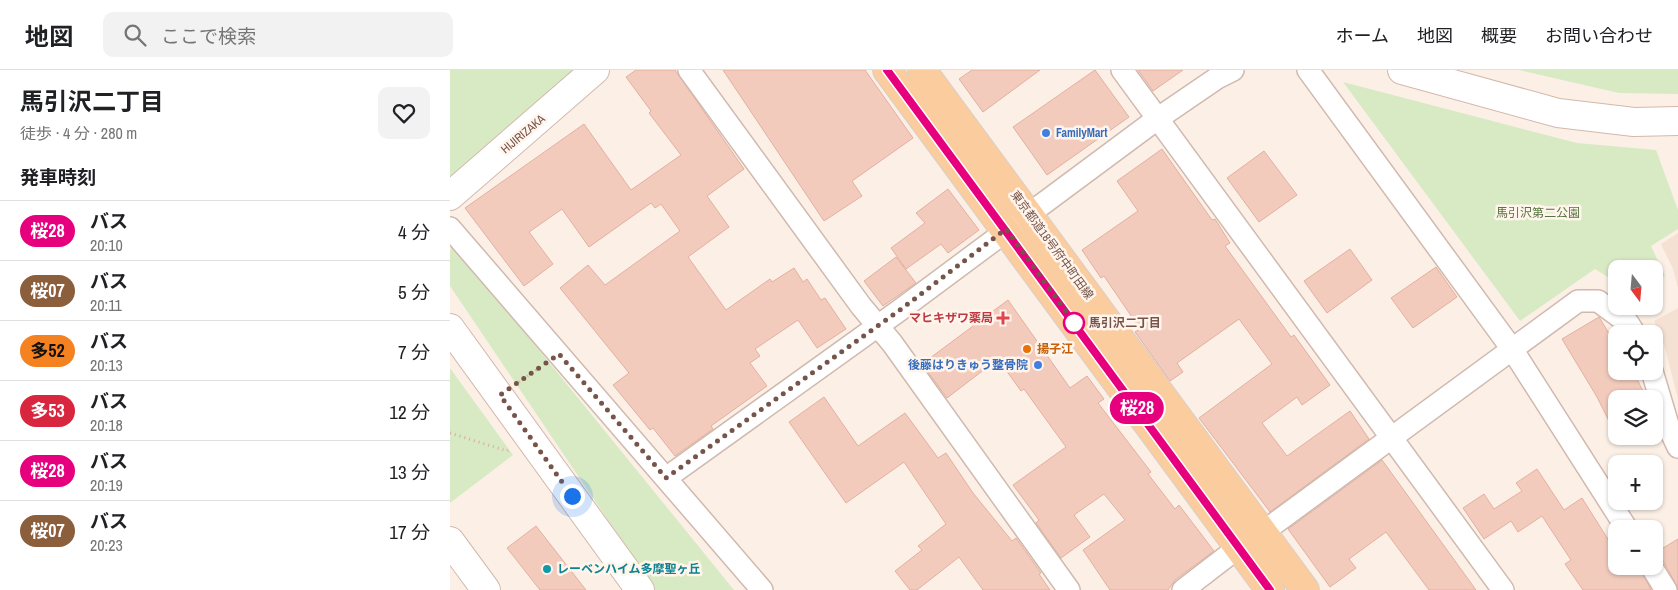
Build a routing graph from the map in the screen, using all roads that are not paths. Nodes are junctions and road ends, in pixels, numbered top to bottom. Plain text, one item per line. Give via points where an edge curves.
1 (595, 70) edge
2 (689, 70) edge
3 (887, 70) edge
4 (922, 70) edge
5 (1122, 70) edge
6 (1233, 70) edge
7 (1308, 70) edge
8 (1402, 70) edge
9 (1157, 119) junction
10 (1678, 121) edge
11 (450, 196) edge
12 (1029, 214) junction
13 (450, 228) edge
14 (1006, 229) junction
15 (878, 325) junction
16 (1629, 325) edge
17 (450, 328) edge
18 (1512, 349) junction
19 (1655, 380) edge
20 (1391, 438) junction
21 (1678, 446) edge
22 (666, 478) junction
23 (1621, 520) edge
24 (1262, 532) junction
25 (450, 541) edge
26 (1239, 547) junction
27 (1657, 575) edge
28 (486, 590) edge
29 (640, 590) edge
30 (762, 590) edge
31 (1069, 590) edge
32 (1183, 590) edge
33 (1270, 590) edge
34 (1305, 590) edge
35 (1503, 590) edge
36 (1666, 590) edge

1 - 11 street, HIJIRIZAKA
2 - 15 street
3 - 14 main road
4 - 12 main road, 東京都道18号府中町田線
5 - 9 street
6 - 9 street
7 - 18 street
8 - 10 street via 1558,113 1634,122
9 - 12 street
9 - 20 street
12 - 14 street
12 - 24 main road, 東京都道18号府中町田線
13 - 22 street
14 - 15 street
14 - 26 main road
15 - 22 street
15 - 31 street
16 - 18 street via 1598,301 1578,301
17 - 29 street
18 - 20 street
18 - 23 street
19 - 21 street
20 - 24 street
20 - 35 street
22 - 30 street
24 - 34 main road, 東京都道18号府中町田線
25 - 28 street
26 - 32 street
26 - 33 main road
27 - 36 street

